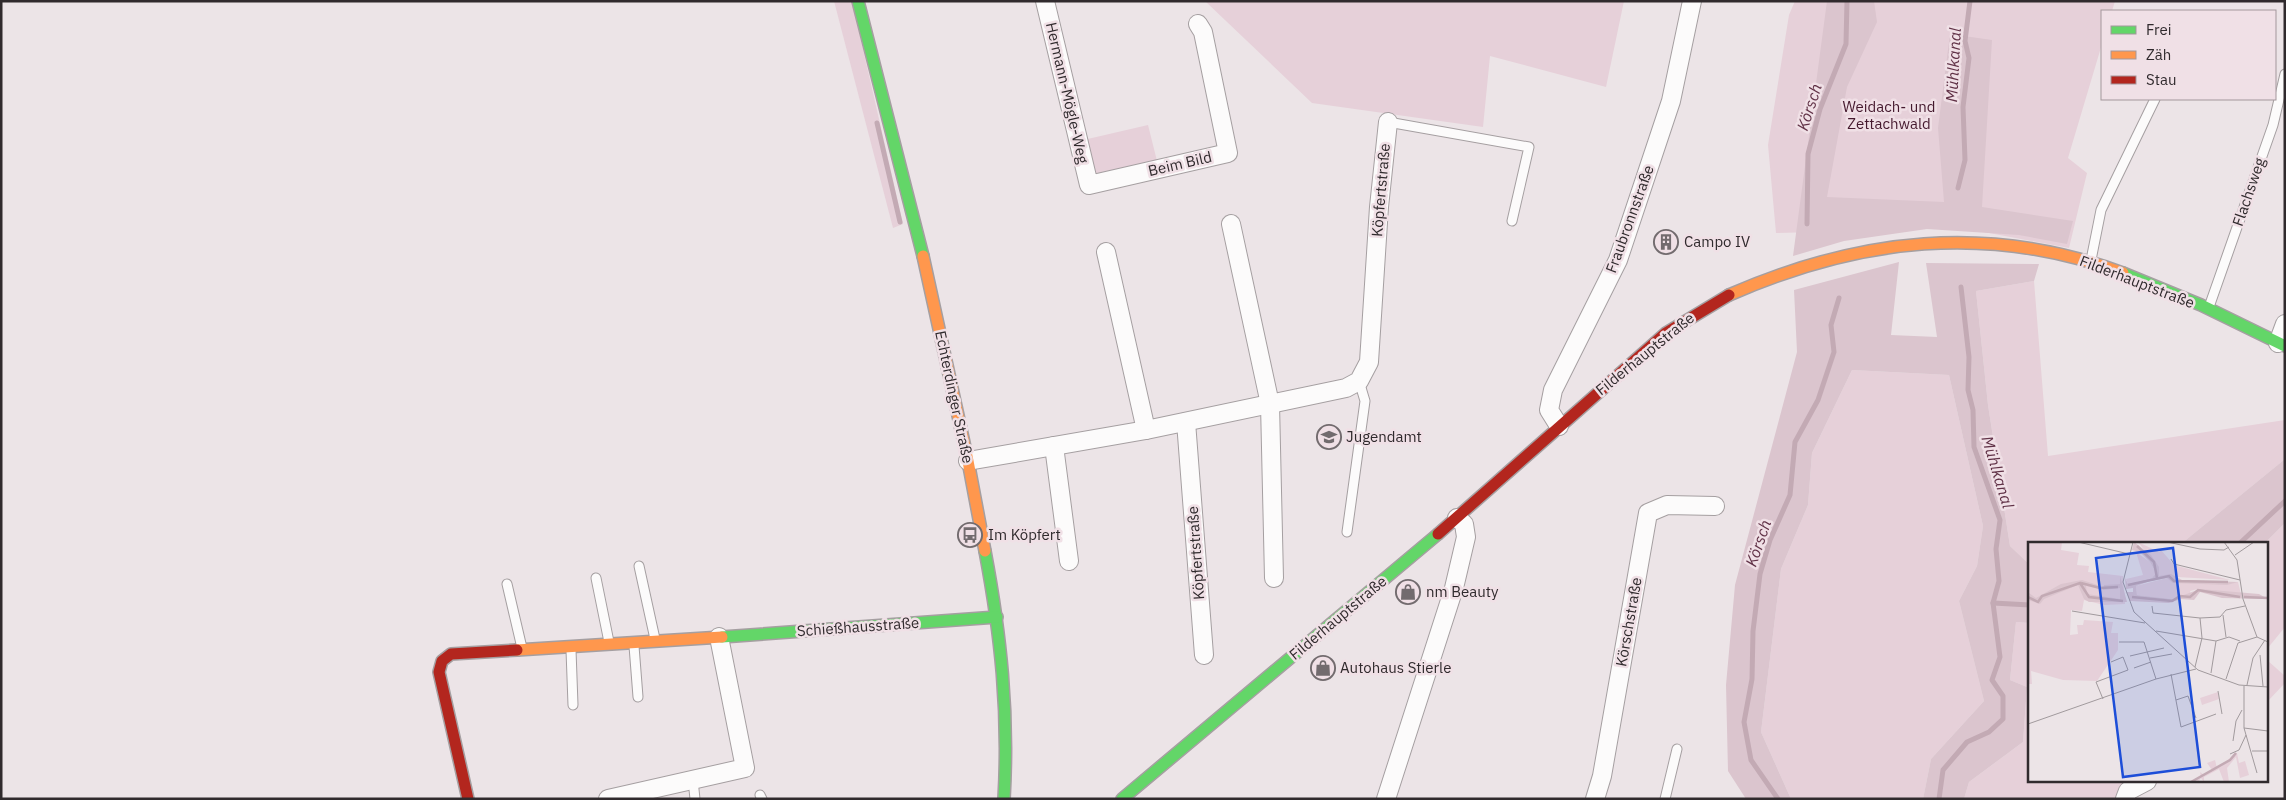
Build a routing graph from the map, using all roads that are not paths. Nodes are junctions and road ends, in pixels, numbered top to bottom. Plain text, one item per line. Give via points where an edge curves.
1 (858, 1) edge
2 (1045, 1) edge
3 (1692, 1) edge
4 (1198, 24) dead end
5 (2285, 74) edge
6 (2155, 100) edge
7 (1388, 122) joint
8 (1089, 185) joint
9 (1512, 221) dead end
10 (1231, 224) dead end
11 (1106, 252) dead end
12 (2091, 262) junction
13 (2208, 309) junction
14 (2285, 324) edge
15 (2281, 345) edge
16 (1359, 380) junction
17 (1270, 404) junction
18 (1186, 422) junction
19 (1559, 426) junction
20 (1146, 430) junction
21 (1054, 446) junction
22 (968, 461) junction
23 (1715, 506) dead end
24 (1457, 518) junction
25 (1347, 532) dead end
26 (1069, 561) dead end
27 (639, 566) dead end
28 (596, 578) dead end
29 (1274, 578) dead end
30 (507, 584) dead end
31 (997, 617) junction
32 (719, 637) junction
33 (656, 642) junction
34 (634, 643) junction
35 (610, 645) junction
36 (571, 647) junction
37 (523, 650) junction
38 (1204, 655) dead end
39 (638, 697) dead end
40 (573, 705) dead end
41 (1677, 749) dead end
42 (692, 780) junction
43 (2145, 782) edge
44 (468, 799) edge
45 (608, 799) edge
46 (695, 799) edge
47 (1004, 799) edge
48 (1122, 799) edge
49 (1386, 799) edge
50 (1595, 799) edge
51 (1665, 799) edge
52 (2125, 799) edge

1 - 22 street, Echterdinger Straße via 917,230
2 - 8 street, Hermann-Mögle-Weg
3 - 19 street, Fraubronnstraße via 1671,101 1618,260 1552,390 1549,410
4 - 8 street, Beim Bild via 1203,32 1228,153
5 - 13 lane, Flachsweg via 2273,124
6 - 12 lane via 2101,210
7 - 9 lane, Köpfertstraße via 1529,147
7 - 16 street, Köpfertstraße via 1369,362
10 - 17 street
11 - 20 street
12 - 13 street, Filderhauptstraße
12 - 19 street, Filderhauptstraße via 2000,244 1937,241 1874,249 1778,274 1724,297 1681,322
13 - 15 street, Filderhauptstraße
14 - 15 street
16 - 17 street via 1346,388
16 - 25 lane via 1365,401
17 - 18 street
17 - 29 street
18 - 20 street
18 - 38 street, Köpfertstraße
19 - 24 street, Filderhauptstraße
20 - 21 street
21 - 22 street
21 - 26 street
22 - 31 street, Echterdinger Straße
23 - 50 street, Körschstraße via 1667,505 1648,513 1602,776
24 - 48 street, Filderhauptstraße
24 - 49 street via 1464,524 1466,537 1454,588
27 - 33 lane
28 - 35 lane
30 - 37 lane
31 - 32 street, Schießhausstraße
31 - 47 street, Echterdinger Straße via 1006,705
32 - 33 street, Schießhausstraße
32 - 42 street via 745,768
33 - 34 street, Schießhausstraße
34 - 35 street, Schießhausstraße
34 - 39 lane
35 - 36 street, Schießhausstraße
36 - 37 street, Schießhausstraße
36 - 40 lane
37 - 44 street, Schießhausstraße via 451,654 442,661 439,672
41 - 51 lane
42 - 45 street
42 - 46 lane
43 - 52 street via 2128,791

